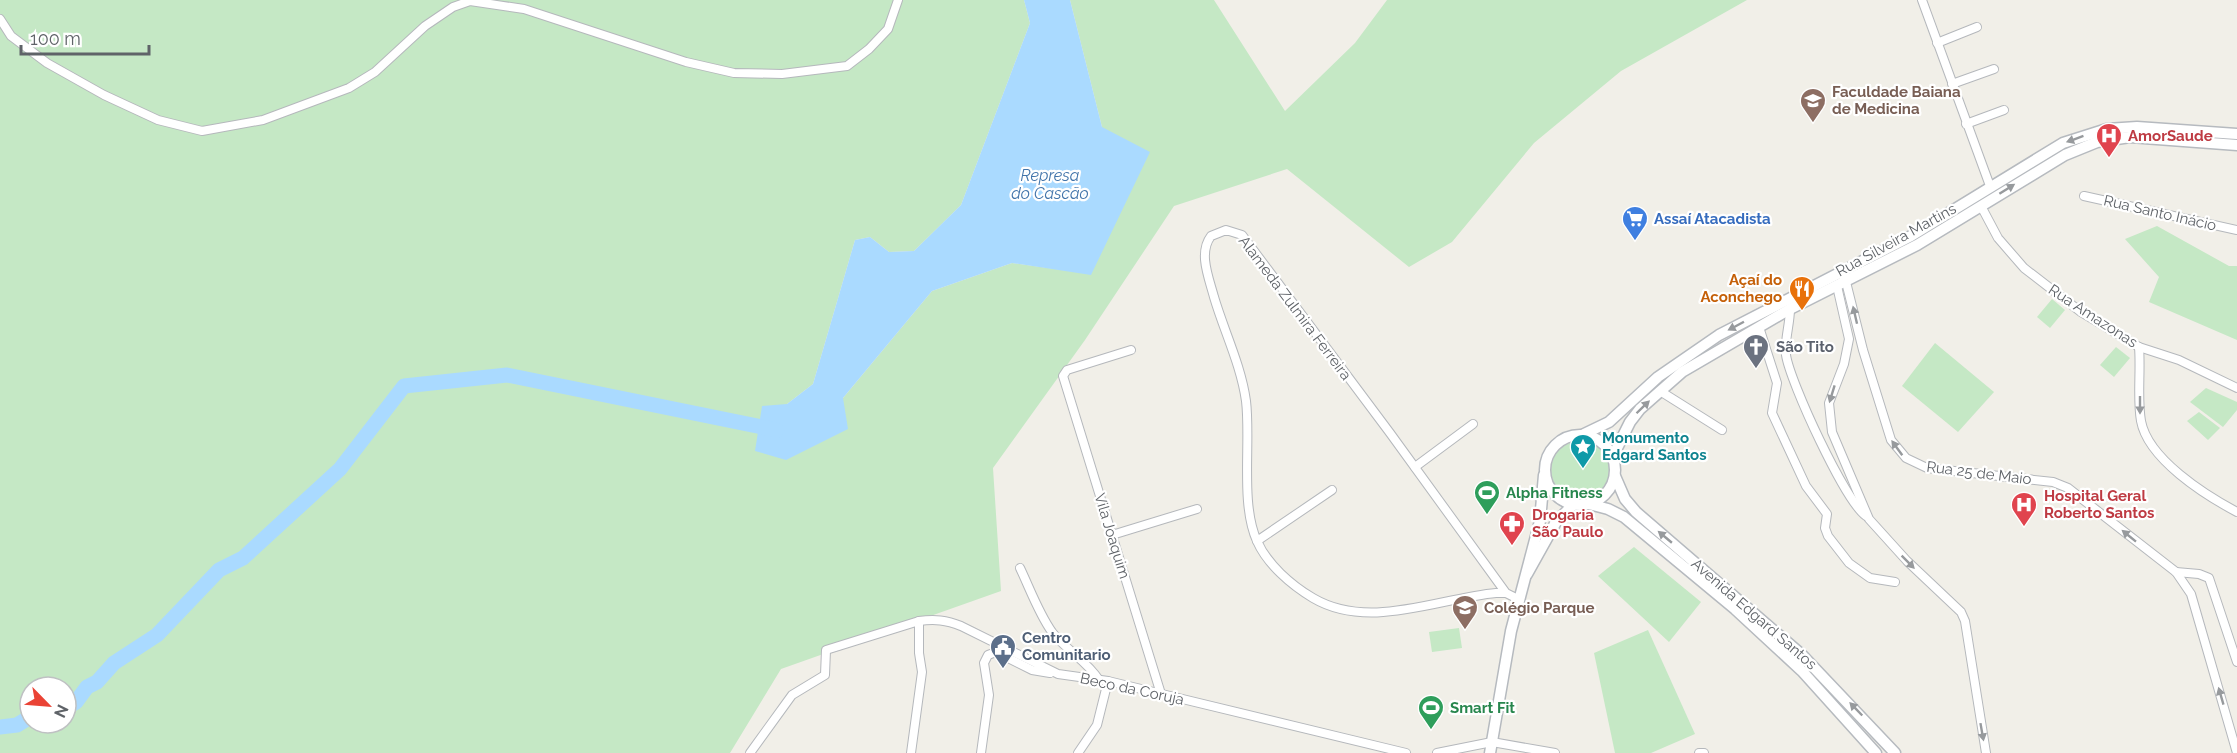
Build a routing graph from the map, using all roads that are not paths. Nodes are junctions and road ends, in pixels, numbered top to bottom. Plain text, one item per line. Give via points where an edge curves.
1 (898, 0) edge
2 (1924, 1) edge
3 (481, 2) edge
4 (0, 19) edge
5 (1977, 27) dead end
6 (1937, 43) junction
7 (1994, 69) dead end
8 (1952, 84) junction
9 (2004, 110) dead end
10 (1966, 124) junction
11 (2237, 134) edge
12 (2237, 145) edge
13 (1990, 186) junction
14 (2084, 196) dead end
15 (1981, 206) junction
16 (2237, 230) edge
17 (1840, 272) junction
18 (1843, 284) junction
19 (1790, 309) junction
20 (1759, 327) junction
21 (2139, 347) junction
22 (1131, 350) dead end
23 (2237, 388) edge
24 (1660, 391) junction
25 (1473, 424) dead end
26 (1722, 430) dead end
27 (1584, 434) junction
28 (1613, 456) junction
29 (1415, 467) junction
30 (1544, 475) junction
31 (1615, 476) junction
32 (1332, 490) dead end
33 (1589, 504) junction
34 (1573, 505) junction
35 (1197, 509) dead end
36 (2237, 512) edge
37 (1869, 519) junction
38 (1112, 535) junction
39 (1257, 541) junction
40 (1020, 568) dead end
41 (2176, 572) junction
42 (1527, 574) junction
43 (1895, 582) dead end
44 (1506, 593) junction
45 (1518, 599) junction
46 (919, 621) junction
47 (2237, 662) edge
48 (1058, 674) junction
49 (1099, 680) junction
50 (1108, 681) junction
51 (1161, 694) junction
52 (1491, 748) edge
53 (750, 753) edge
54 (911, 753) edge
55 (981, 753) edge
56 (1078, 753) edge
57 (1406, 753) edge
58 (1437, 753) edge
59 (1555, 753) edge
60 (1699, 753) edge
61 (1704, 753) edge
62 (1876, 753) edge
63 (1895, 753) edge
64 (1986, 753) edge
65 (2237, 753) edge

1 - 3 street via 888,29 847,66 783,74 734,73 686,62 525,9
2 - 6 street
3 - 4 street via 453,7 425,26 375,72 349,88 263,120 202,131 158,120 104,95 47,63 11,36
5 - 6 street
6 - 8 street
7 - 8 street
8 - 10 street
9 - 10 street
10 - 13 street
11 -> 13 main road, Rua Silveira Martins via 2152,126 2107,129 2063,144
15 -> 12 main road, Rua Silveira Martins via 2066,155 2105,140 2156,137
13 - 17 main road, Rua Silveira Martins via 1911,236
14 - 16 street, Rua Santo Inácio
15 - 18 main road, Rua Silveira Martins
15 - 21 street, Rua Amazonas via 1998,238 2024,268 2081,312
17 - 18 street, Rua 25 de Maio
17 -> 27 main road, Rua Silveira Martins via 1709,341 1658,377 1609,422
18 - 19 main road, Rua Silveira Martins
18 -> 37 street, Rua 25 de Maio via 1849,339 1829,403 1830,422
41 -> 18 street, Rua 25 de Maio via 2061,484 1935,469 1905,458 1895,448 1888,431
19 - 20 main road, Rua Silveira Martins
19 - 37 street via 1785,350 1793,376 1843,485 1856,507
20 - 24 main road, Rua Silveira Martins via 1682,372
20 - 43 street via 1777,383 1772,413 1806,486 1828,516 1828,536 1849,564 1870,578
21 - 23 street, Rua Amazonas via 2179,360
21 -> 36 street via 2140,412 2150,445 2188,480
22 - 38 street, Vila Joaquim via 1067,370 1063,378
24 - 26 street
28 -> 24 main road, Rua Silveira Martins via 1630,422
25 - 29 street
27 - 28 main road via 1596,437
27 - 30 main road via 1568,436 1554,445 1546,459
28 - 31 main road
29 - 39 street, Alameda Zulmira Ferreira via 1242,235 1226,230 1217,232 1208,240 1205,260 1242,380 1250,515
29 - 44 street, Alameda Zulmira Ferreira
30 - 34 main road via 1560,500
30 - 42 main road via 1540,521
31 - 33 main road via 1611,488
63 -> 31 main road, Avenida Edgard Santos via 1802,655 1636,512
32 - 39 street
33 - 34 main road
33 - 62 main road, Avenida Edgard Santos via 1617,512 1632,522 1735,609 1824,692
34 - 42 main road via 1556,522
35 - 38 street
37 -> 64 street, Rua 25 de Maio via 1961,612
38 - 51 street, Vila Joaquim
39 - 44 street, Alameda Zulmira Ferreira via 1275,566 1301,591 1341,608 1417,609
40 - 49 street via 1051,631
41 - 47 street via 2209,578
65 -> 41 street, Rua 25 de Maio via 2191,594
42 - 45 main road
44 - 45 street, Alameda Zulmira Ferreira
45 - 52 main road
46 - 48 street, Beco da Coruja via 945,620
46 - 53 street, Beco da Coruja via 826,650 825,675 792,695
46 - 54 street via 922,672
48 - 49 street, Beco da Coruja
48 - 55 street via 1032,670 996,652 988,655 984,663 989,695
49 - 50 street, Beco da Coruja
50 - 51 street, Beco da Coruja
50 - 56 street via 1097,725
51 - 57 street, Beco da Coruja
52 - 58 street
52 - 59 street
60 - 61 street

